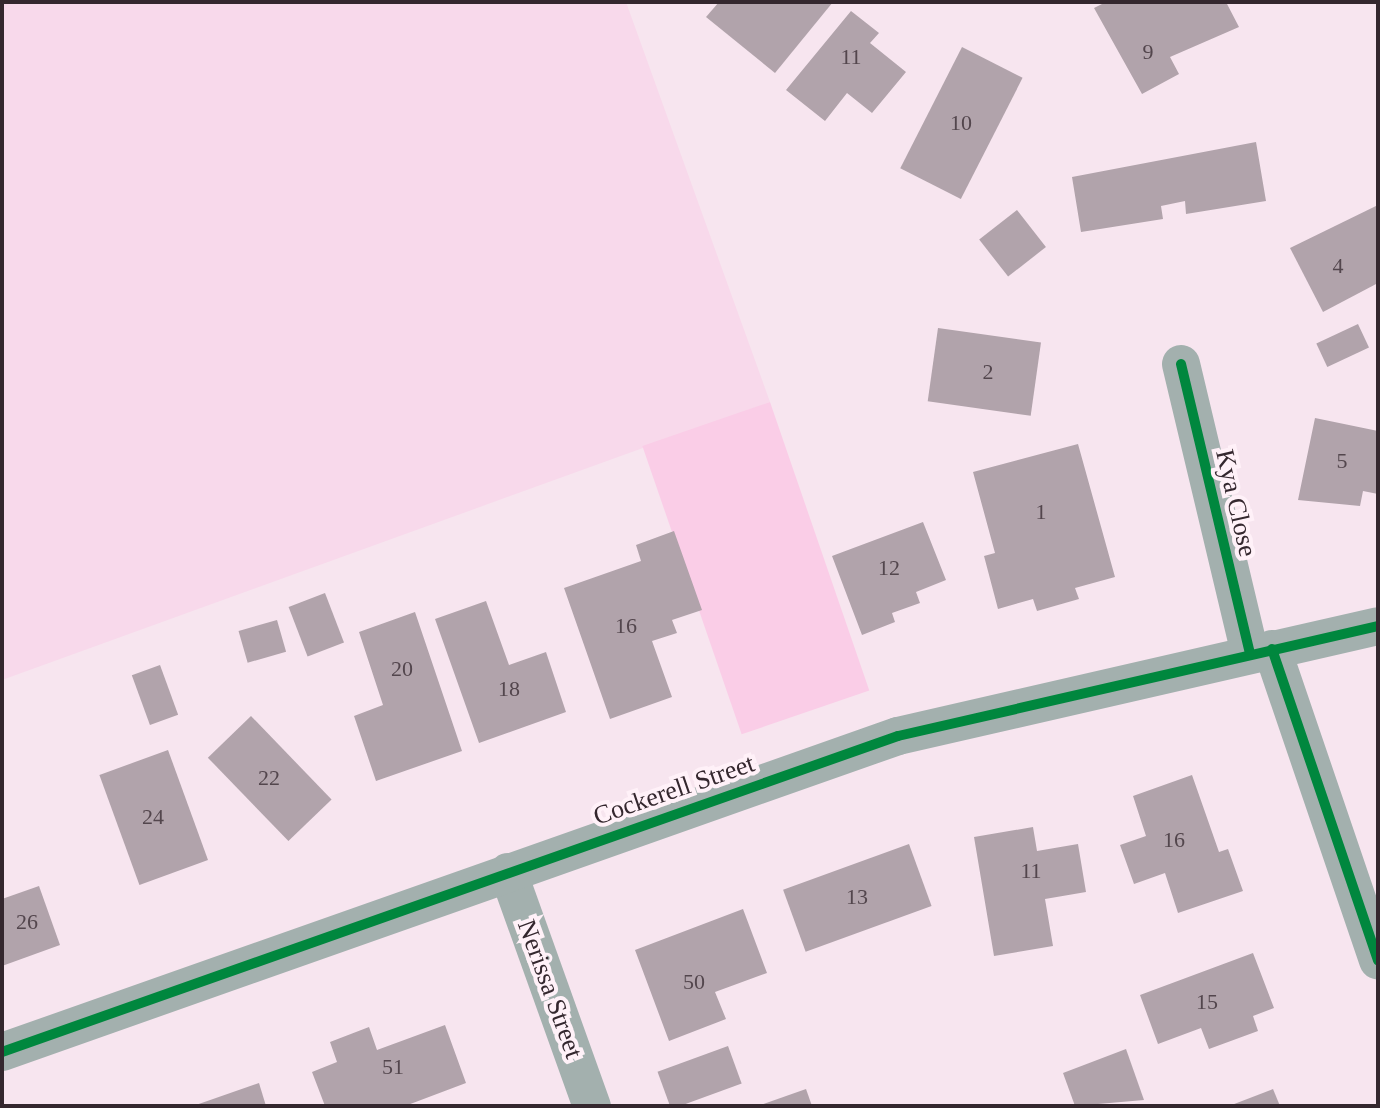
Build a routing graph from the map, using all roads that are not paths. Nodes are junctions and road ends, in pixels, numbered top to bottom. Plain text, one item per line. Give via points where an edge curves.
1 (1181, 364) dead end
2 (1378, 626) edge
3 (1261, 651) junction
4 (508, 872) junction
5 (1378, 960) edge
6 (2, 1052) edge
7 (592, 1106) edge

1 - 3 street, Kya Close
2 - 3 street, Cockerell Street
3 - 4 street, Cockerell Street via 898,736
3 - 5 street, Kya Close
4 - 6 street, Cockerell Street
4 - 7 street, Nerissa Street

